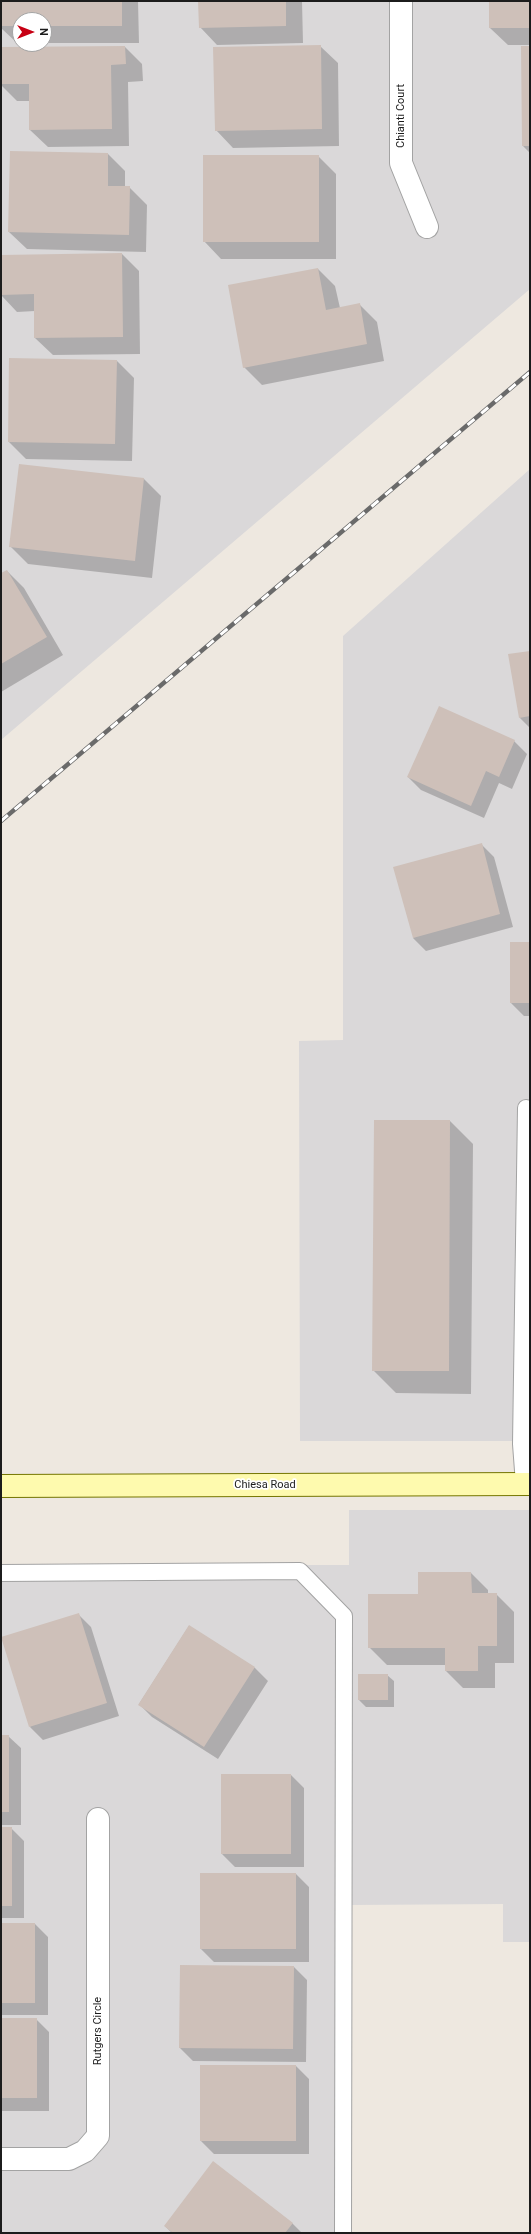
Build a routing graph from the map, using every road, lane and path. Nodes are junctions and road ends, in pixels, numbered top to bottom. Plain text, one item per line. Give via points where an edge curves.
1 (401, 1) edge
2 (427, 227) dead end
3 (526, 1108) dead end
4 (527, 1484) edge
5 (1, 1486) edge
6 (1, 1573) edge
7 (98, 1819) dead end
8 (1, 2159) edge
9 (343, 2233) edge

1 - 2 street, Chianti Court via 401,163
3 - 4 lane via 521,1444
4 - 5 main road, Chiesa Road
6 - 9 lane via 300,1571 344,1616
7 - 8 street, Rutgers Circle via 98,2136 85,2151 69,2159

